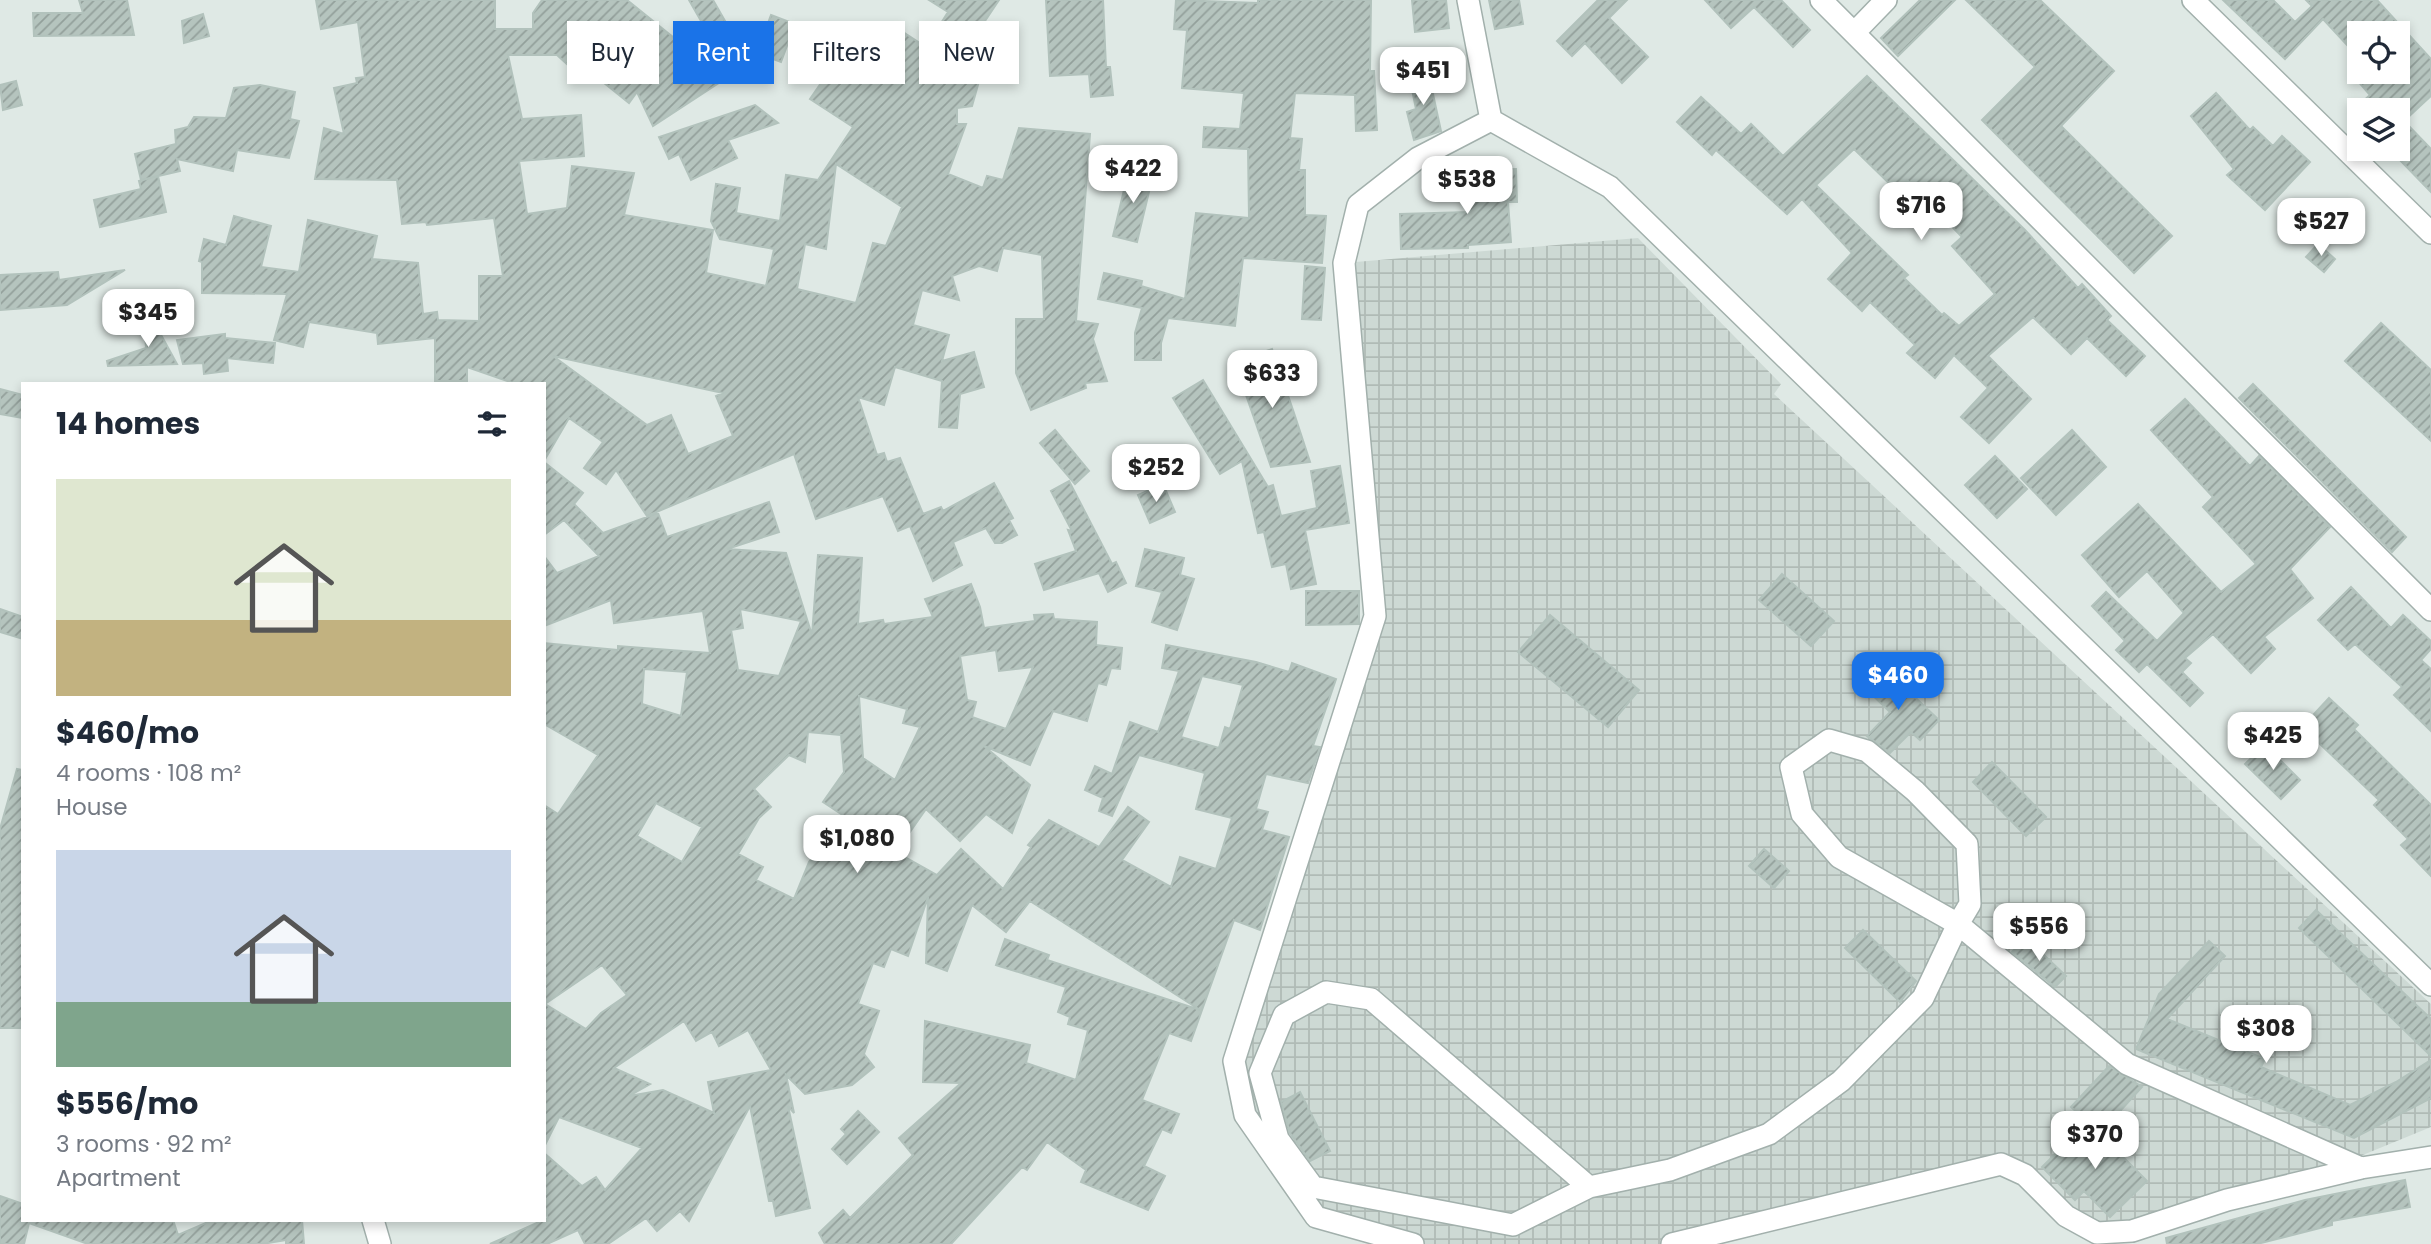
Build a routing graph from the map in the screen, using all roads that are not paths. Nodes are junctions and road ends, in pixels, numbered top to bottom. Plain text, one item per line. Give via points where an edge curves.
1 (1468, 0) edge
2 (1821, 0) edge
3 (1886, 0) edge
4 (2193, 0) edge
5 (1854, 33) junction
6 (1491, 120) junction
7 (2431, 233) edge
8 (2431, 610) edge
9 (1958, 925) junction
10 (2431, 985) edge
11 (2431, 1157) edge
12 (2361, 1168) junction
13 (1589, 1187) junction
14 (374, 1222) edge
15 (380, 1244) edge
16 (1413, 1244) edge
17 (1672, 1244) edge

1 - 6 street
2 - 5 street
3 - 5 street
4 - 7 street
5 - 8 street
6 - 10 street via 1610,187
6 - 16 street via 1418,159 1358,205 1344,263 1375,615 1234,1061 1245,1115 1316,1217
9 - 9 street via 1970,904 1967,844 1914,791 1867,751 1829,740 1791,767 1801,814 1839,857
9 - 12 street via 2127,1064
9 - 13 street via 1923,998 1841,1081 1769,1134 1670,1170
11 - 12 street
12 - 17 street via 2227,1200 2132,1231 2098,1233 2066,1216 2025,1175 2001,1164
13 - 13 street via 1371,999 1326,992 1284,1015 1260,1073 1278,1139 1313,1187 1513,1225
14 - 15 street

